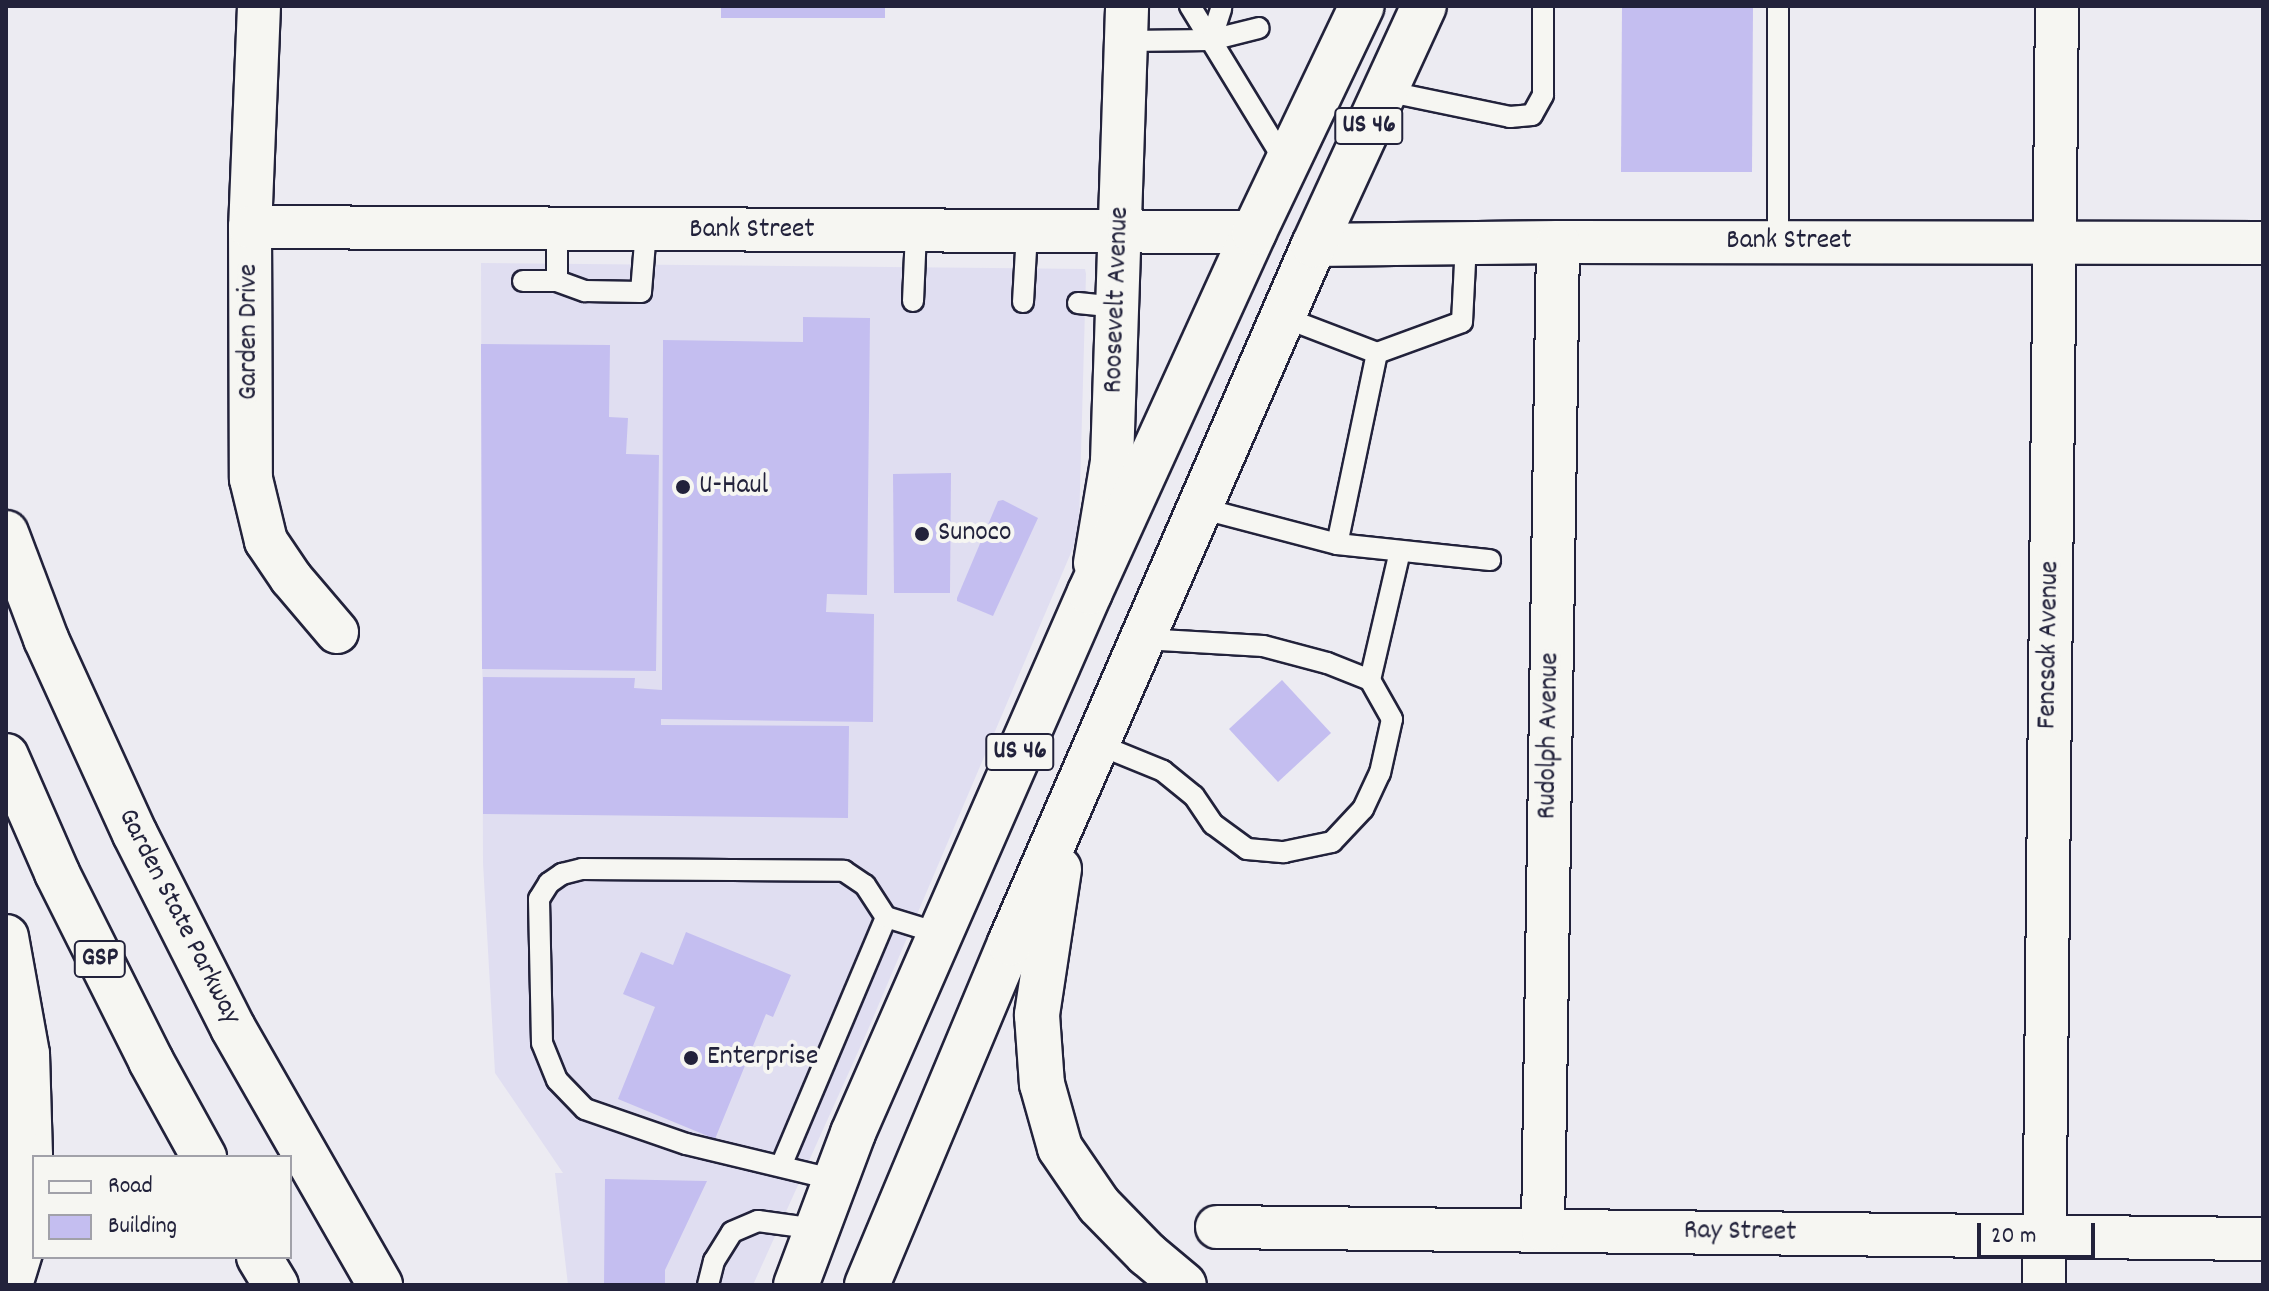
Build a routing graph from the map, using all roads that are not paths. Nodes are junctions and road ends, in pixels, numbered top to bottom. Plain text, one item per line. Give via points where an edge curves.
1 (259, 6) edge
2 (1190, 6) edge
3 (1362, 6) edge
4 (1424, 6) edge
5 (1543, 6) edge
6 (1778, 6) edge
7 (2057, 6) edge
8 (1221, 9) dead end
9 (1127, 24) edge
10 (1259, 28) dead end
11 (1211, 40) junction
12 (1385, 91) junction
13 (1286, 163) junction
14 (250, 227) junction
15 (557, 230) junction
16 (646, 230) junction
17 (916, 232) junction
18 (1254, 232) junction
19 (1027, 233) junction
20 (1121, 234) junction
21 (1558, 242) junction
22 (1778, 242) junction
23 (2054, 242) junction
24 (1466, 243) junction
25 (2263, 243) edge
26 (1314, 245) junction
27 (523, 281) dead end
28 (557, 281) junction
29 (913, 301) dead end
30 (1023, 302) dead end
31 (1283, 317) junction
32 (1377, 353) junction
33 (1200, 508) junction
34 (6, 533) edge
35 (1337, 544) junction
36 (1400, 551) junction
37 (1490, 560) dead end
38 (1090, 592) junction
39 (337, 632) dead end
40 (1143, 639) junction
41 (1370, 680) junction
42 (1097, 744) junction
43 (6, 756) edge
44 (1068, 810) junction
45 (886, 917) junction
46 (941, 934) junction
47 (6, 937) edge
48 (203, 1155) edge
49 (781, 1166) junction
50 (836, 1180) junction
51 (1217, 1227) dead end
52 (817, 1229) junction
53 (1543, 1230) junction
54 (2045, 1238) junction
55 (2263, 1239) edge
56 (260, 1259) edge
57 (10, 1285) edge
58 (276, 1285) edge
59 (380, 1285) edge
60 (708, 1285) edge
61 (796, 1285) edge
62 (867, 1285) edge
63 (1184, 1285) edge
64 (2044, 1285) edge

1 - 14 street, Garden Drive
2 - 11 lane
3 - 13 highway, US 46
4 - 12 highway, US 46
5 - 12 lane via 1543,95 1532,115 1510,117
6 - 22 lane
7 - 23 street, Fencsak Avenue
8 - 11 lane
9 - 11 lane
9 - 20 street, Roosevelt Avenue
10 - 11 lane
11 - 13 lane
12 - 26 highway, US 46
13 - 18 highway, US 46
14 - 15 street, Bank Street
14 - 39 street, Garden Drive via 251,479 266,541
15 - 16 street, Bank Street
15 - 28 lane
16 - 17 street, Bank Street
16 - 28 lane via 641,292 585,291
17 - 19 street, Bank Street
17 - 29 lane
18 - 20 street, Bank Street
18 - 38 highway, US 46
19 - 20 street, Bank Street
19 - 30 lane
20 - 38 street, Roosevelt Avenue via 1098,305 1112,461
21 - 22 street, Bank Street
21 - 24 street, Bank Street
21 - 53 street, Rudolph Avenue
22 - 23 street, Bank Street
23 - 25 street, Bank Street
23 - 54 street, Fencsak Avenue
24 - 26 street, Bank Street
24 - 32 lane via 1462,322
26 - 31 highway, US 46
27 - 28 lane
31 - 32 lane
31 - 33 highway, US 46
32 - 35 lane
33 - 35 lane
33 - 40 highway, US 46
34 - 59 highway, Garden State Parkway via 46,639 135,834 233,1028
35 - 36 lane
36 - 37 lane
36 - 41 lane
38 - 46 highway, US 46
40 - 41 lane via 1263,646
40 - 42 highway, US 46
41 - 42 lane via 1392,719 1380,773 1363,809 1332,842 1284,852 1247,849 1213,824 1194,796 1163,771
42 - 44 highway, US 46
43 - 48 highway, GSP via 57,873
44 - 62 highway, US 46
44 - 63 highway via 1037,1015 1042,1084 1060,1148 1099,1205
45 - 46 lane
45 - 49 lane
45 - 49 lane via 865,885 844,871 582,869 549,883 539,899 542,1043 557,1080 585,1109 686,1144
46 - 50 highway, US 46
47 - 57 highway via 27,1054 30,1156 21,1249
49 - 50 lane
50 - 52 highway, US 46
51 - 53 street, Ray Street
52 - 60 lane via 758,1221 732,1232 714,1261
52 - 61 highway, US 46
53 - 54 street, Ray Street
54 - 55 street, Ray Street
54 - 64 street, Fencsak Avenue
56 - 58 highway

